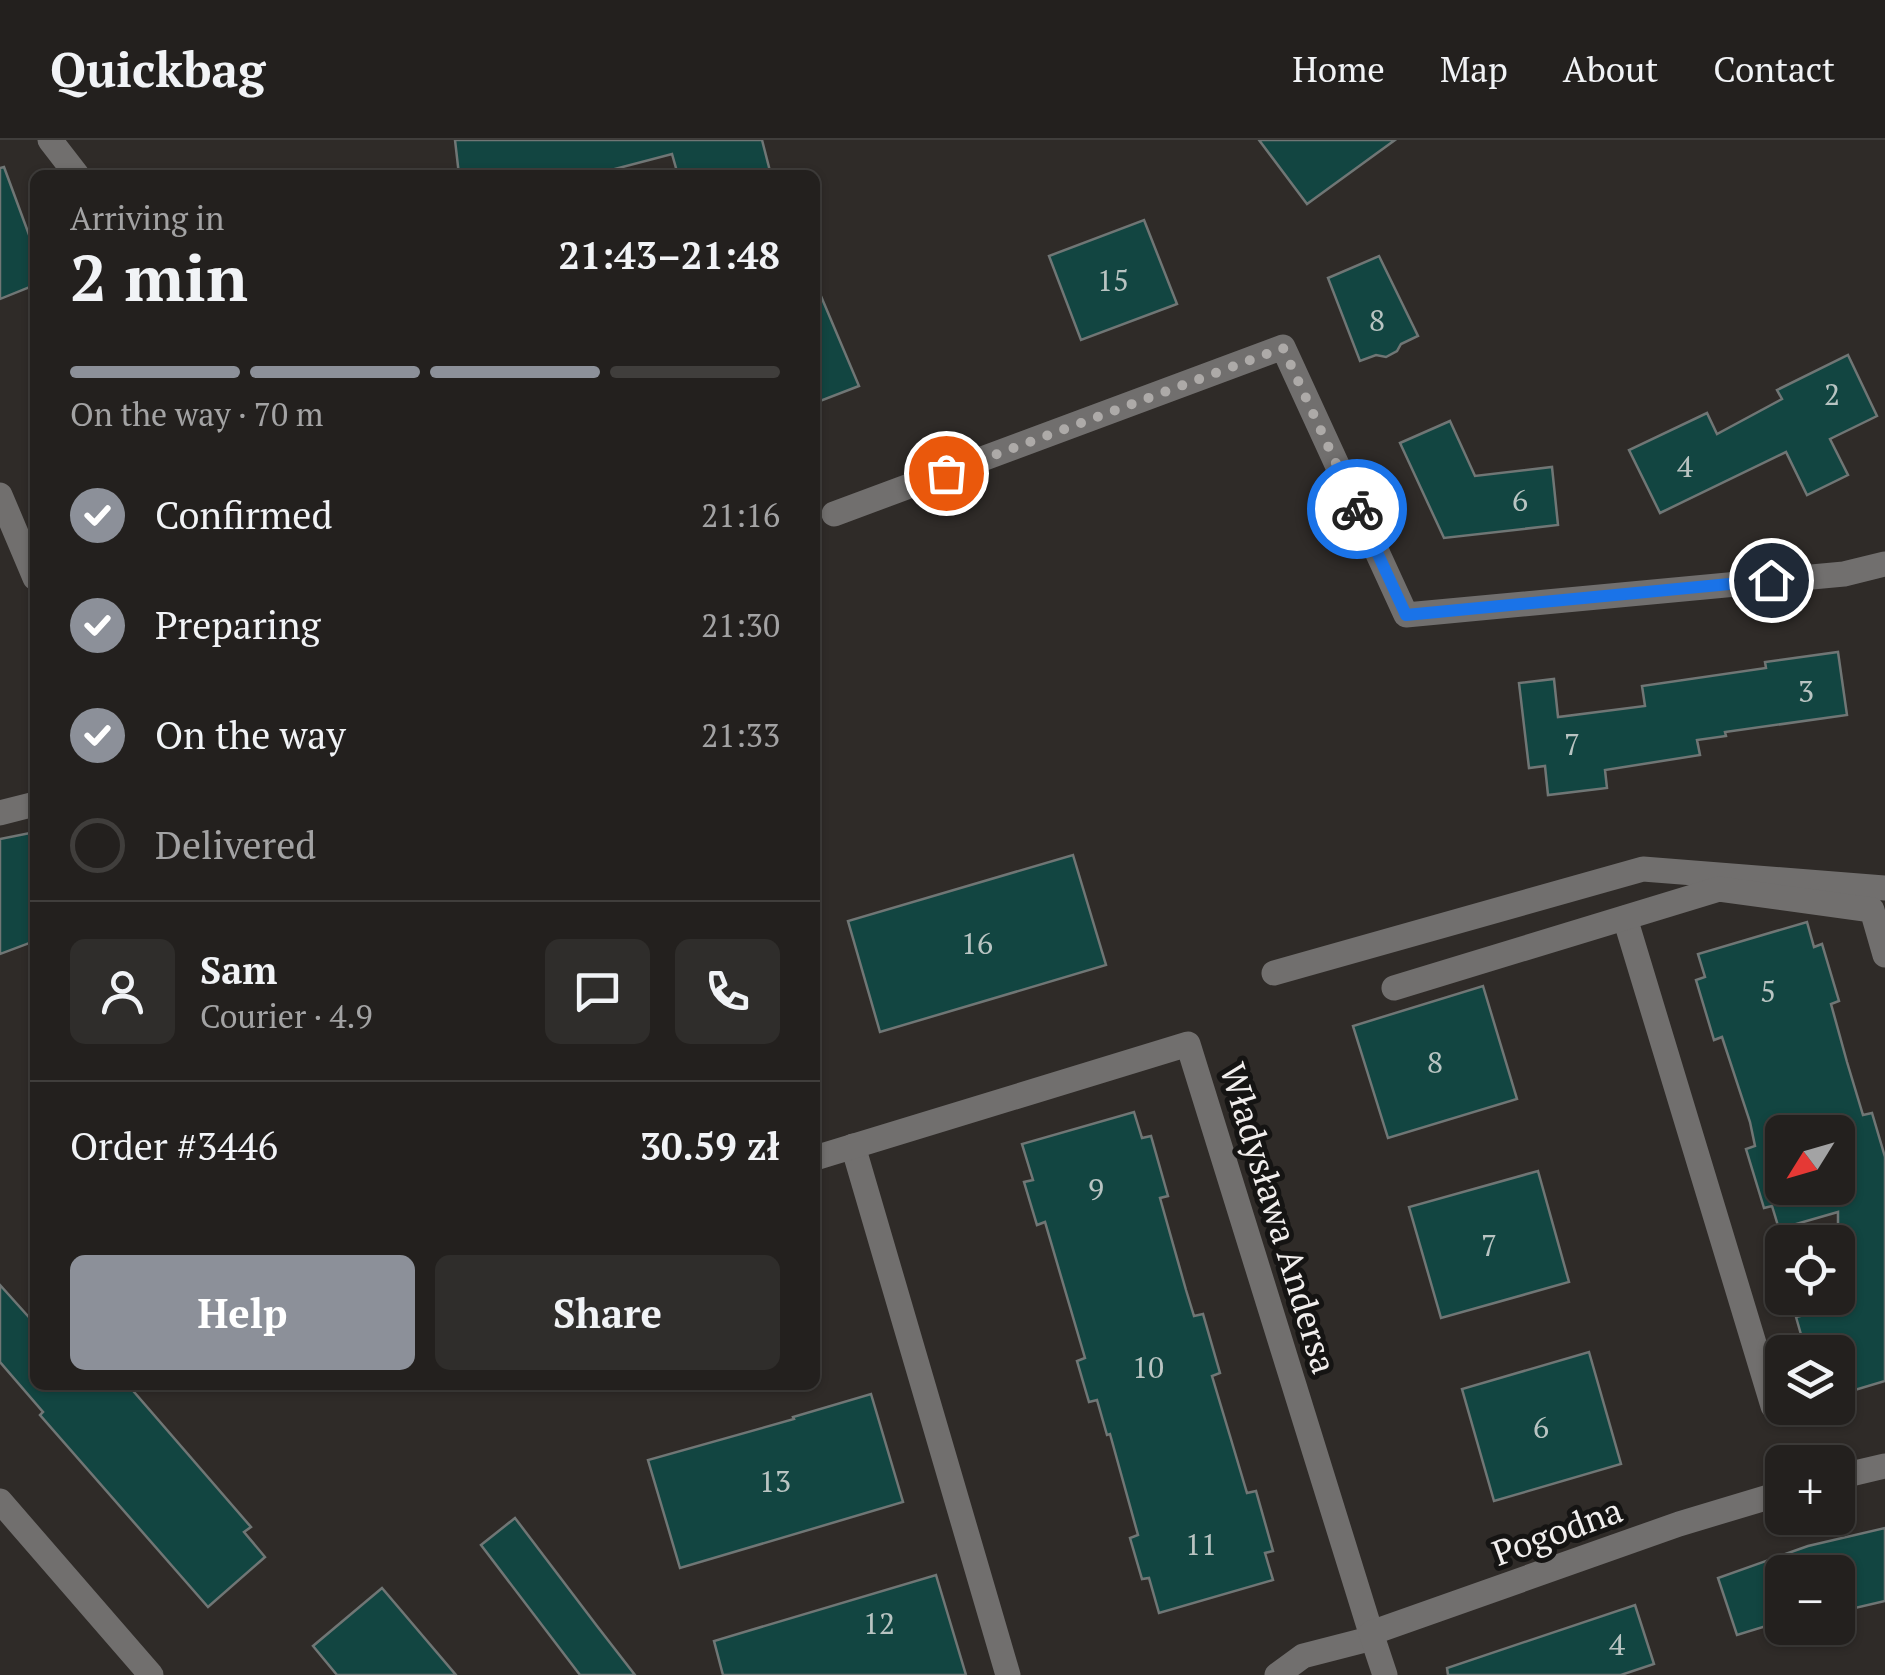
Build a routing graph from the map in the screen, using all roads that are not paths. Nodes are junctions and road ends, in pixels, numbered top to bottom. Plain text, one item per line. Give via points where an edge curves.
1 (50, 140) edge
2 (73, 170) edge
3 (0, 495) edge
4 (834, 514) dead end
5 (1885, 564) edge
6 (30, 566) edge
7 (30, 805) edge
8 (0, 813) edge
9 (1885, 888) edge
10 (1626, 918) junction
11 (1885, 955) edge
12 (1274, 973) dead end
13 (1394, 988) dead end
14 (853, 1146) junction
15 (820, 1156) edge
16 (1765, 1383) edge
17 (1885, 1466) edge
18 (1855, 1473) edge
19 (1765, 1499) edge
20 (0, 1501) edge
21 (1373, 1640) junction
22 (146, 1673) edge
23 (1008, 1675) edge
24 (1277, 1675) edge
25 (1385, 1675) edge

1 - 2 street
3 - 6 street
4 - 5 street via 1283,348 1406,615 1844,574
7 - 8 street
9 - 12 street via 1643,869
10 - 11 street via 1719,889 1872,910
10 - 13 street
10 - 16 street
14 - 15 street, Władysława Andersa
14 - 21 street, Władysława Andersa via 1188,1044
14 - 23 street
17 - 18 street
19 - 21 street, Pogodna via 1679,1524
20 - 22 street
21 - 24 street via 1302,1656
21 - 25 street

